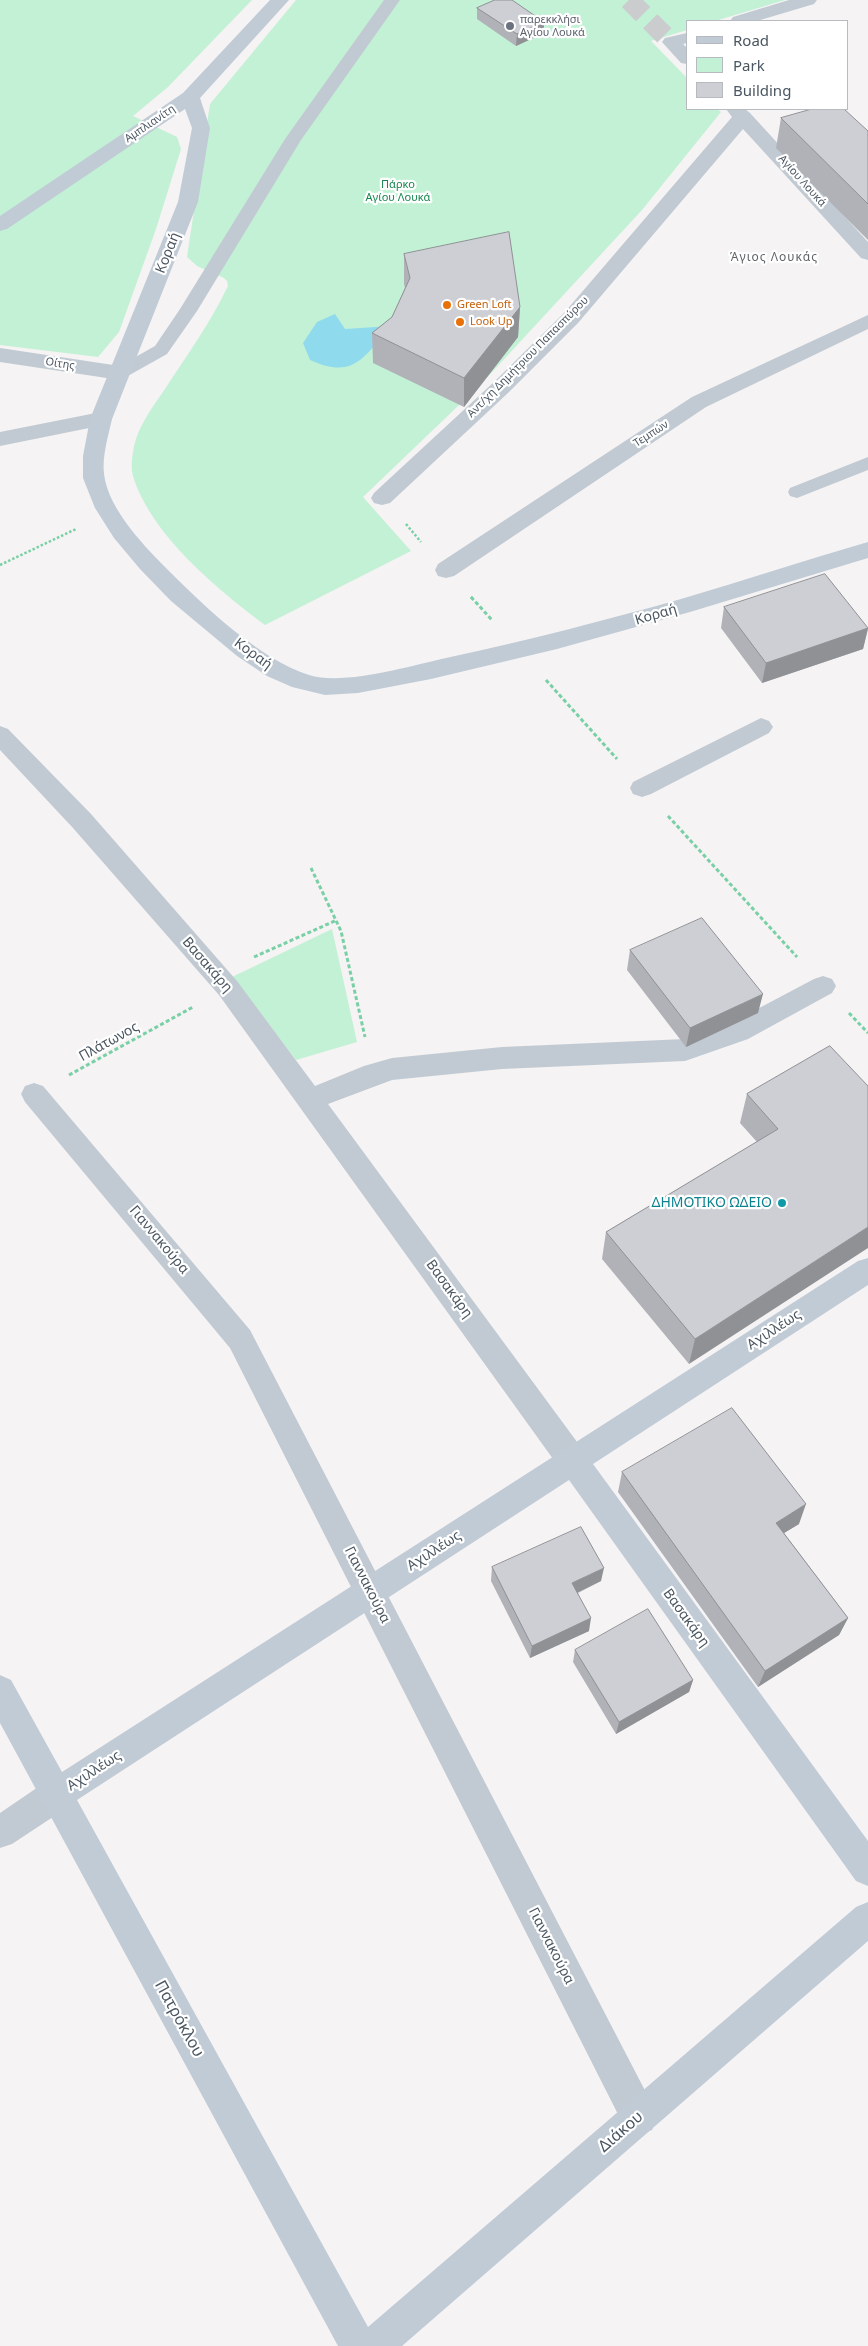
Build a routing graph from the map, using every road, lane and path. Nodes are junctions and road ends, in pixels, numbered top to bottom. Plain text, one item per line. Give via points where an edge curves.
1 (280, 0) edge
2 (392, 0) edge
3 (808, 0) edge
4 (742, 20) edge
5 (679, 40) tunnel mouth
6 (686, 57) edge
7 (190, 97) junction
8 (739, 113) edge
9 (0, 225) edge
10 (868, 254) edge
11 (868, 321) edge
12 (0, 355) edge
13 (120, 373) junction
14 (102, 419) junction
15 (0, 439) edge
16 (868, 463) edge
17 (796, 492) dead end
18 (382, 498) dead end
19 (110, 513) junction
20 (868, 550) edge
21 (0, 565) edge
22 (446, 570) dead end
23 (761, 727) dead end
24 (0, 735) edge
25 (642, 788) dead end
26 (311, 868) dead end
27 (337, 920) junction
28 (222, 981) junction
29 (823, 986) dead end
30 (373, 1074) junction
31 (34, 1094) joint
32 (312, 1099) junction
33 (868, 1270) edge
34 (572, 1460) junction
35 (370, 1592) junction
36 (0, 1691) edge
37 (56, 1795) junction
38 (0, 1832) edge
39 (868, 1869) edge
40 (868, 1919) edge
41 (639, 2117) junction
42 (358, 2346) edge
43 (374, 2346) edge

1 - 7 street, Αμπλιανίτη
2 - 13 lane via 293,139 161,350
3 - 4 street
5 - 6 street
7 - 9 street, Αμπλιανίτη
7 - 13 street, Κοραή via 200,128 188,202
8 - 10 street, Αγίου Λουκά
8 - 18 street, Αντ/χη Δημήτριου Παπασπύρου via 714,148 565,324
11 - 22 street, Τεμπών via 699,402
12 - 13 street, Οίτης
13 - 14 street, Κοραή
14 - 15 street
14 - 19 street, Κοραή via 93,452 94,479
16 - 17 lane
19 - 20 street, Κοραή via 152,570 197,610 268,666 294,680 325,688 398,677 600,630
19 - 21 path
23 - 25 street
24 - 28 street, Βασακάρη via 82,821
26 - 27 path
27 - 28 path, Πλάτωνος
27 - 30 path
28 - 31 path, Πλάτωνος
28 - 32 street, Βασακάρη
29 - 30 street via 746,1028 705,1046 685,1050 502,1058 392,1069
30 - 32 street
31 - 35 street, Γιαννακούρα via 240,1339
32 - 34 street, Βασακάρη
33 - 34 street, Αχιλλέως
34 - 35 street, Αχιλλέως
34 - 39 street, Βασακάρη
35 - 37 street, Αχιλλέως
35 - 41 street, Γιαννακούρα
36 - 37 street, Πατρόκλου
37 - 38 street, Αχιλλέως
37 - 42 street, Πατρόκλου
40 - 41 street, Διάκου
41 - 43 street, Διάκου

